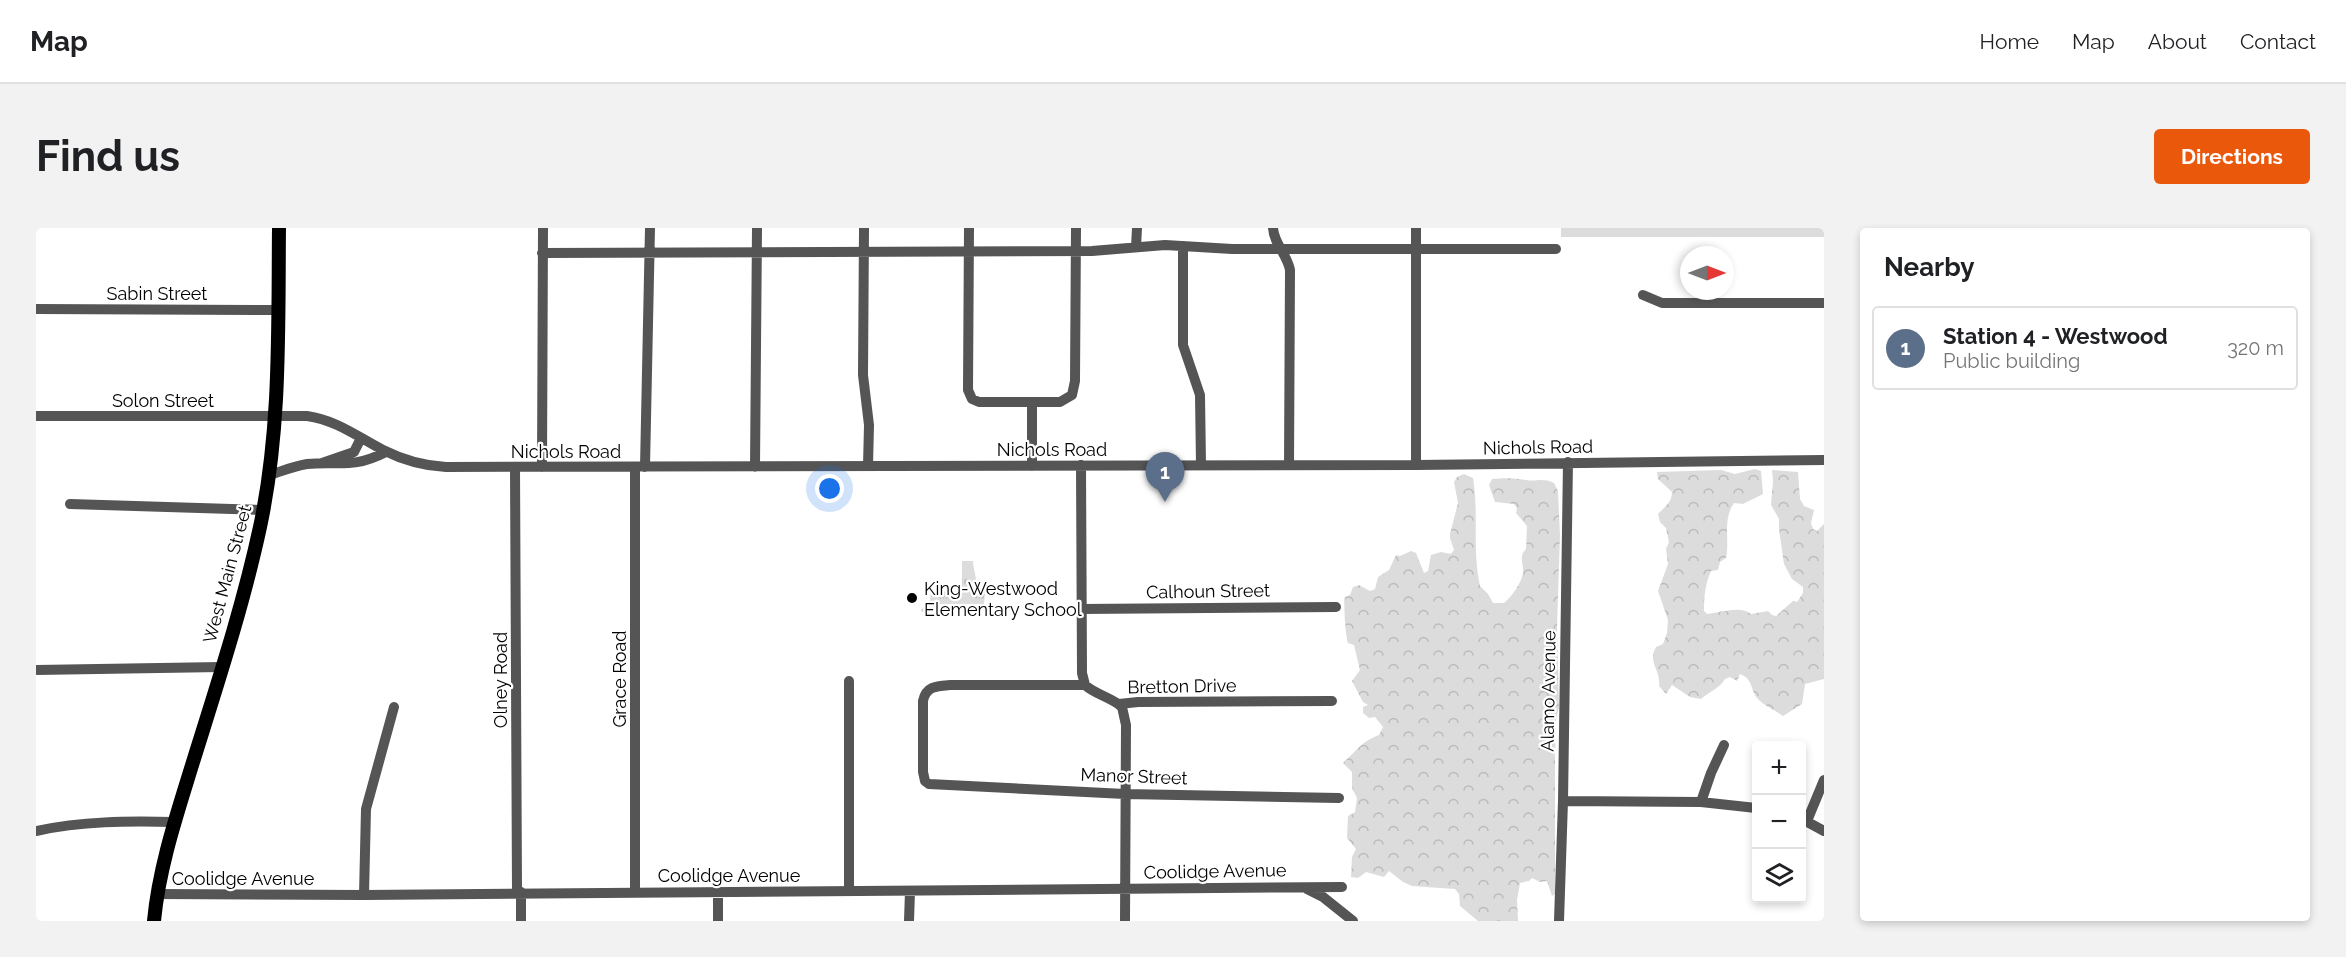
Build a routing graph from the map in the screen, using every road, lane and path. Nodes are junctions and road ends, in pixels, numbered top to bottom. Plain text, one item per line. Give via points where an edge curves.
1 (279, 228) edge
2 (543, 228) edge
3 (650, 228) edge
4 (757, 228) edge
5 (864, 228) edge
6 (969, 228) edge
7 (1076, 228) edge
8 (1137, 228) edge
9 (1273, 228) edge
10 (1416, 228) edge
11 (1183, 246) junction
12 (1136, 247) junction
13 (1280, 248) junction
14 (1416, 249) junction
15 (1556, 249) dead end
16 (757, 251) junction
17 (969, 251) junction
18 (1076, 251) junction
19 (543, 252) junction
20 (650, 252) junction
21 (864, 252) junction
22 (1643, 295) dead end
23 (1824, 303) edge
24 (36, 309) edge
25 (278, 310) junction
26 (1032, 403) junction
27 (36, 416) edge
28 (291, 416) joint
29 (275, 417) junction
30 (361, 438) junction
31 (386, 452) junction
32 (1824, 460) edge
33 (1568, 462) junction
34 (322, 464) junction
35 (1081, 465) junction
36 (1201, 465) junction
37 (1289, 465) junction
38 (1416, 465) junction
39 (542, 466) junction
40 (868, 466) junction
41 (1032, 466) junction
42 (515, 467) junction
43 (640, 467) junction
44 (755, 467) junction
45 (270, 475) junction
46 (70, 504) dead end
47 (263, 510) junction
48 (1336, 607) dead end
49 (1081, 609) junction
50 (221, 667) junction
51 (36, 669) edge
52 (849, 681) dead end
53 (1085, 685) junction
54 (1332, 701) dead end
55 (1119, 705) junction
56 (394, 707) dead end
57 (1724, 745) dead end
58 (1824, 780) edge
59 (1125, 794) junction
60 (1339, 798) dead end
61 (1563, 801) junction
62 (1701, 802) junction
63 (1752, 808) edge
64 (1806, 816) edge
65 (1806, 821) edge
66 (174, 822) junction
67 (36, 831) edge
68 (1824, 831) edge
69 (1301, 886) junction
70 (1342, 887) dead end
71 (1125, 888) junction
72 (635, 891) junction
73 (718, 891) junction
74 (849, 891) junction
75 (909, 891) junction
76 (519, 892) junction
77 (156, 894) junction
78 (364, 895) junction
79 (154, 921) edge
80 (521, 921) edge
81 (718, 921) edge
82 (909, 921) edge
83 (1125, 921) edge
84 (1353, 921) edge
85 (1559, 921) edge

1 - 25 main road, West Main Street
2 - 19 street
3 - 20 street, Grace Road
4 - 16 street
5 - 21 street
6 - 17 street
7 - 18 street
8 - 12 street
9 - 13 street
10 - 14 street
11 - 12 street
11 - 13 street
11 - 36 street via 1184,345 1200,395
12 - 18 street
13 - 14 street
13 - 37 street via 1287,259 1290,278
14 - 15 street
14 - 38 street
16 - 20 street
16 - 21 street
16 - 44 street
17 - 18 street
17 - 21 street
17 - 26 street via 970,395 979,402
18 - 26 street via 1075,387 1065,400
19 - 20 street
19 - 39 street
20 - 43 street, Grace Road
21 - 40 street via 863,375 869,425
22 - 23 street via 1662,303
24 - 25 street, Sabin Street
25 - 29 main road, West Main Street
26 - 41 street
27 - 29 street, Solon Street
28 - 29 street, Solon Street
28 - 30 street, Nichols Road via 326,420
29 - 45 main road, West Main Street
30 - 31 street, Nichols Road
30 - 34 street via 354,452
31 - 34 street via 361,462
31 - 42 street, Nichols Road via 434,466
32 - 33 street, Nichols Road
33 - 38 street, Nichols Road
33 - 61 street, Alamo Avenue
34 - 45 street
35 - 36 street, Nichols Road
35 - 41 street, Nichols Road
35 - 49 street
36 - 37 street, Nichols Road
37 - 38 street, Nichols Road
39 - 42 street, Nichols Road
39 - 43 street, Nichols Road
40 - 41 street, Nichols Road
40 - 44 street, Nichols Road
42 - 76 street, Olney Road
43 - 44 street, Nichols Road
43 - 72 street, Grace Road
45 - 47 main road, West Main Street
46 - 47 street
47 - 50 main road, West Main Street via 240,608
48 - 49 street, Calhoun Street
49 - 53 street
50 - 51 street
50 - 66 main road, West Main Street
52 - 74 street
53 - 55 street, Bretton Drive
53 - 59 street, Manor Street via 930,688 923,701 923,777 929,784
54 - 55 street, Bretton Drive
55 - 59 street via 1125,713 1126,725
56 - 78 street via 369,795
57 - 62 street
58 - 64 street
59 - 60 street, Manor Street
59 - 71 street
61 - 62 street
61 - 85 street, Alamo Avenue
62 - 63 street
65 - 68 street
66 - 67 street via 83,823
66 - 77 main road, West Main Street
69 - 70 street, Coolidge Avenue
69 - 71 street, Coolidge Avenue
69 - 84 street via 1318,893
71 - 75 street, Coolidge Avenue
71 - 83 street
72 - 73 street, Coolidge Avenue
72 - 76 street, Coolidge Avenue
73 - 74 street, Coolidge Avenue
73 - 81 street
74 - 75 street, Coolidge Avenue
75 - 82 street
76 - 78 street, Coolidge Avenue
76 - 80 street, Olney Road
77 - 78 street, Coolidge Avenue
77 - 79 main road, West Main Street

